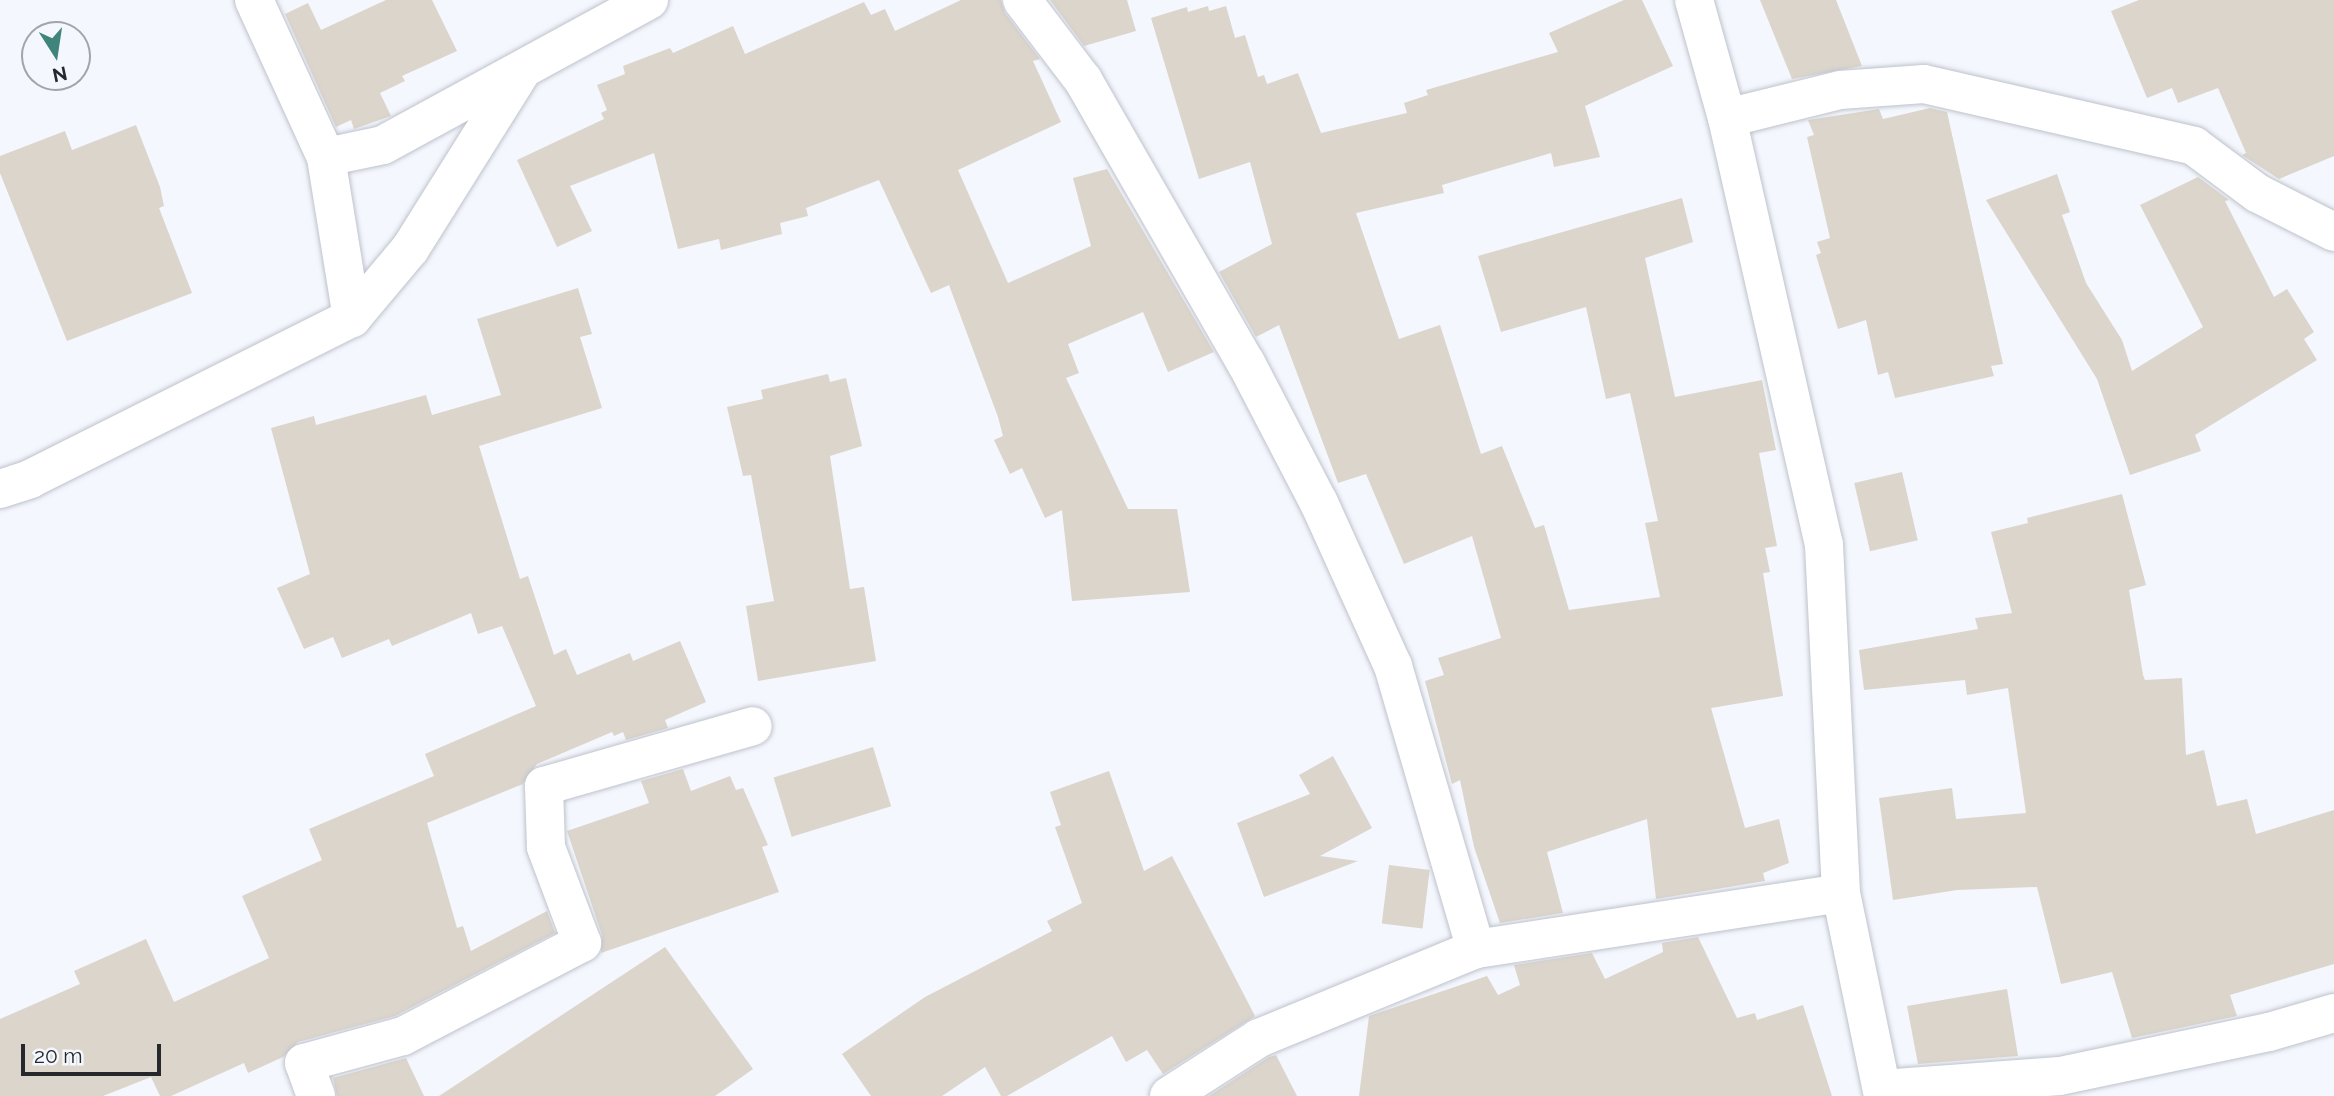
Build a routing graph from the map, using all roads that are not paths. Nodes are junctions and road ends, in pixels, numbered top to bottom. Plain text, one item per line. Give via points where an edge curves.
1 (254, 0) edge
2 (649, 0) edge
3 (1022, 0) edge
4 (1694, 0) edge
5 (523, 69) junction
6 (1727, 118) junction
7 (326, 157) junction
8 (2334, 232) edge
9 (352, 318) junction
10 (0, 489) edge
11 (753, 726) dead end
12 (1841, 893) junction
13 (1476, 949) junction
14 (2334, 1013) edge
15 (1883, 1092) edge
16 (316, 1096) edge
17 (1169, 1096) edge

1 - 7 street
2 - 5 street
3 - 13 street via 1083,80 1247,363 1320,503 1393,666
4 - 6 street
5 - 7 street via 383,145
5 - 9 street via 410,249
6 - 8 street via 1840,90 1924,84 2194,146 2257,193
6 - 12 street via 1824,545
7 - 9 street
9 - 10 street via 30,479
11 - 16 street via 544,786 546,847 582,943 403,1036 304,1063
12 - 13 street
12 - 15 street
13 - 17 street via 1259,1038
14 - 15 street via 2269,1032 2060,1076

